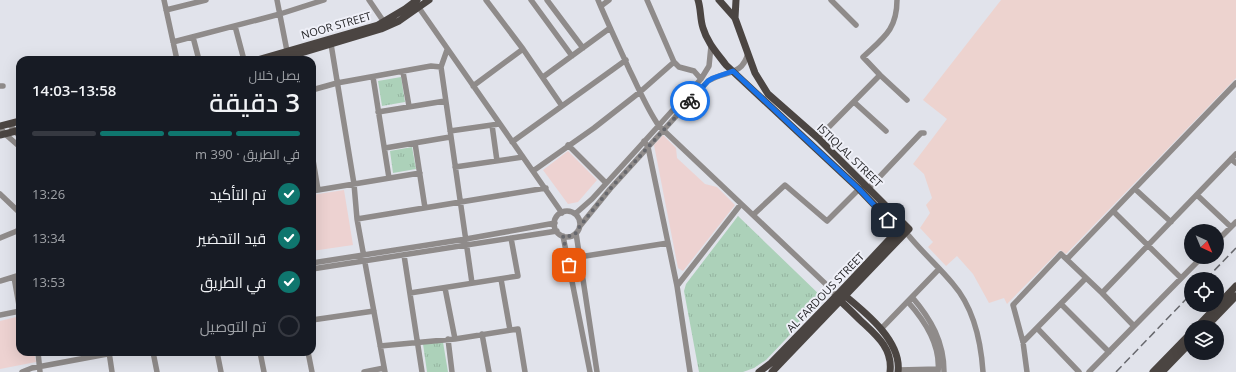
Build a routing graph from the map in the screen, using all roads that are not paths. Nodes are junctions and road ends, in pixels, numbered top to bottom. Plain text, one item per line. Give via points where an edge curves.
1 (164, 0) edge
2 (206, 0) edge
3 (278, 0) edge
4 (324, 0) edge
5 (369, 0) edge
6 (429, 0) edge
7 (531, 0) edge
8 (548, 0) edge
9 (598, 0) edge
10 (609, 0) edge
11 (647, 0) edge
12 (719, 0) edge
13 (736, 0) edge
14 (831, 0) edge
15 (896, 0) edge
16 (489, 1) edge
17 (416, 2) edge
18 (700, 2) edge
19 (601, 6) junction
20 (166, 10) junction
21 (280, 14) junction
22 (735, 18) junction
23 (384, 22) junction
24 (235, 26) junction
25 (856, 26) dead end
26 (610, 28) junction
27 (193, 37) junction
28 (173, 42) junction
29 (331, 44) junction
30 (711, 46) junction
31 (583, 48) junction
32 (523, 49) junction
33 (448, 50) junction
34 (287, 51) junction
35 (748, 53) junction
36 (176, 56) edge
37 (197, 56) edge
38 (243, 56) edge
39 (270, 56) edge
40 (291, 56) edge
41 (572, 56) junction
42 (626, 60) junction
43 (674, 62) junction
44 (441, 67) junction
45 (733, 71) junction
46 (403, 72) junction
47 (880, 75) junction
48 (373, 77) junction
49 (543, 77) junction
50 (701, 79) junction
51 (337, 83) junction
52 (1236, 83) edge
53 (473, 86) junction
54 (316, 89) edge
55 (640, 92) junction
56 (907, 100) dead end
57 (445, 101) junction
58 (854, 102) junction
59 (409, 106) junction
60 (562, 106) junction
61 (378, 112) junction
62 (16, 122) edge
63 (8, 124) junction
64 (499, 124) junction
65 (492, 125) junction
66 (0, 126) edge
67 (659, 126) junction
68 (664, 130) junction
69 (16, 131) edge
70 (886, 131) dead end
71 (16, 133) edge
72 (924, 133) dead end
73 (3, 134) edge
74 (450, 134) junction
75 (818, 138) junction
76 (644, 141) junction
77 (512, 142) junction
78 (415, 143) junction
79 (16, 144) edge
80 (568, 145) junction
81 (648, 147) junction
82 (385, 148) junction
83 (1236, 154) edge
84 (523, 157) junction
85 (497, 161) junction
86 (1234, 161) edge
87 (455, 167) junction
88 (533, 171) junction
89 (420, 173) junction
90 (389, 178) junction
91 (606, 183) junction
92 (354, 184) junction
93 (546, 188) junction
94 (868, 188) junction
95 (859, 189) junction
96 (1135, 189) junction
97 (316, 190) edge
98 (1197, 194) junction
99 (1, 196) edge
100 (460, 201) junction
101 (741, 204) junction
102 (425, 208) junction
103 (16, 209) edge
104 (1113, 211) junction
105 (562, 213) junction
106 (575, 214) junction
107 (753, 215) junction
108 (358, 218) junction
109 (1171, 222) junction
110 (1236, 222) edge
111 (555, 223) junction
112 (580, 226) junction
113 (1231, 227) junction
114 (16, 231) edge
115 (557, 231) junction
116 (904, 231) junction
117 (576, 233) junction
118 (1224, 234) edge
119 (563, 236) junction
120 (0, 238) edge
121 (511, 238) junction
122 (466, 239) junction
123 (668, 243) junction
124 (466, 245) junction
125 (1148, 246) junction
126 (404, 255) junction
127 (579, 257) junction
128 (365, 258) junction
129 (1067, 259) junction
130 (316, 263) edge
131 (1195, 264) edge
132 (316, 268) edge
133 (939, 269) junction
134 (14, 277) joint
135 (1086, 278) junction
136 (1181, 278) junction
137 (501, 279) junction
138 (0, 281) edge
139 (472, 283) junction
140 (677, 286) junction
141 (1236, 286) edge
142 (16, 288) edge
143 (445, 288) junction
144 (410, 293) junction
145 (1102, 294) junction
146 (840, 296) junction
147 (1236, 296) edge
148 (910, 299) junction
149 (1061, 304) junction
150 (374, 311) junction
151 (16, 312) edge
152 (0, 315) edge
153 (316, 319) edge
154 (1204, 320) edge
155 (1213, 320) edge
156 (1134, 326) junction
157 (1037, 328) junction
158 (881, 329) junction
159 (510, 330) junction
160 (482, 334) junction
161 (448, 339) junction
162 (454, 339) junction
163 (1184, 340) edge
164 (417, 341) junction
165 (1023, 342) junction
166 (380, 346) junction
167 (1184, 349) edge
168 (1109, 352) junction
169 (38, 356) edge
170 (97, 356) edge
171 (109, 356) edge
172 (154, 356) edge
173 (218, 356) edge
174 (261, 356) edge
175 (309, 356) edge
176 (40, 370) edge
177 (384, 370) edge
178 (898, 371) edge
179 (940, 371) edge
180 (22, 372) edge
181 (112, 372) edge
182 (157, 372) edge
183 (221, 372) edge
184 (264, 372) edge
185 (312, 372) edge
186 (364, 372) edge
187 (422, 372) edge
188 (452, 372) edge
189 (489, 372) edge
190 (525, 372) edge
191 (590, 372) edge
192 (597, 372) edge
193 (690, 372) edge
194 (759, 372) edge
195 (772, 372) edge
196 (890, 372) edge
197 (983, 372) edge
198 (1027, 372) edge
199 (1079, 372) edge
200 (1089, 372) edge
201 (1153, 372) edge
202 (1162, 372) edge

1 - 20 street
2 - 20 street
3 - 21 street
4 - 21 street
5 - 23 street
6 - 17 main road, NOOR STREET
7 - 41 street
8 - 31 street
9 - 19 street
10 - 19 street
11 - 43 street
12 - 22 main road, ISTIQLAL STREET
13 - 22 main road
14 - 25 street
15 - 47 street via 897,11 889,32 863,57
16 - 32 street
17 - 23 main road, NOOR STREET
17 - 29 main road, NOOR STREET via 399,21
17 - 33 street
18 - 30 main road, ISTIQLAL STREET via 700,18
19 - 26 street
20 - 28 street
21 - 24 street
21 - 34 street
22 - 35 main road, ISTIQLAL STREET
23 - 34 main road, NOOR STREET
24 - 27 street
24 - 38 street
26 - 31 street
26 - 42 street
27 - 28 street
27 - 37 street
28 - 36 street
29 - 40 main road, NOOR STREET
29 - 51 street
30 - 45 main road, ISTIQLAL STREET
30 - 50 street via 709,66
31 - 41 street
32 - 49 street
32 - 53 street
33 - 44 street
33 - 53 street
34 - 39 main road, NOOR STREET
35 - 45 street via 744,64
35 - 75 main road, ISTIQLAL STREET via 755,73 768,94
41 - 49 street
42 - 55 street
42 - 60 street
43 - 50 street via 679,67 694,71
43 - 55 street
44 - 46 street via 431,66
44 - 57 street
45 - 68 street via 708,81
45 - 95 main road, ISTIQLAL STREET
46 - 48 street
46 - 59 street
47 - 56 street
47 - 58 street
48 - 51 street
48 - 61 street
49 - 60 street
50 - 67 street
51 - 54 street
51 - 92 street
52 - 96 street
53 - 64 street
55 - 67 street
55 - 80 street
57 - 59 street
57 - 74 street
58 - 70 street
58 - 75 street
59 - 61 street
60 - 77 street
61 - 82 street
62 - 63 main road
63 - 66 main road
63 - 69 street
64 - 65 street
64 - 77 street
65 - 74 street
65 - 85 street
66 - 73 street
67 - 68 street
67 - 76 street
68 - 81 street
68 - 101 street
71 - 73 main road
72 - 94 street via 912,141
73 - 79 street
74 - 78 street
74 - 87 street
75 - 94 main road, ISTIQLAL STREET
76 - 81 street
76 - 91 street
77 - 84 street
78 - 82 street
78 - 89 street
80 - 88 street
80 - 91 street
81 - 112 street
81 - 123 street
82 - 90 street
83 - 86 street
84 - 85 street
84 - 88 street
85 - 87 street
86 - 98 street
87 - 100 street
88 - 93 street
89 - 90 street
89 - 102 street
90 - 92 street
91 - 106 street
92 - 97 street
92 - 108 street
93 - 100 street
93 - 105 street
94 - 116 main road, ISTIQLAL STREET
95 - 107 street via 827,221 785,185
95 - 116 main road, ISTIQLAL STREET
96 - 104 street
96 - 109 street
98 - 109 street
98 - 113 street
99 - 103 street
100 - 102 street
100 - 122 street
101 - 107 street
101 - 140 street
102 - 108 street
104 - 125 street
104 - 129 street
105 - 106 street
105 - 111 street
106 - 112 street
107 - 146 street
108 - 128 street
109 - 125 street
110 - 113 street
111 - 115 street
111 - 122 street
112 - 117 street
113 - 118 street
114 - 120 street
115 - 119 street
115 - 121 street
116 - 133 street
116 - 146 main road, AL FARDOUS STREET
117 - 119 street via 572,236
117 - 127 street
119 - 191 street
121 - 124 street
121 - 137 street via 518,276
122 - 124 street
122 - 128 street
123 - 127 street
123 - 140 street
124 - 126 street
124 - 139 street
125 - 136 street
125 - 145 street
126 - 128 street
126 - 144 street
127 - 192 street
128 - 130 street
128 - 132 street
128 - 150 street
129 - 135 street
129 - 165 street via 1061,254 1013,305
131 - 136 street
133 - 148 street
133 - 197 street via 953,284 969,312 979,343
134 - 138 street
134 - 142 street
135 - 145 street
135 - 149 street
136 - 156 street
137 - 139 street
137 - 159 street
139 - 143 street
140 - 193 street
141 - 154 main road
143 - 144 street
143 - 162 street
144 - 164 street
145 - 156 street
146 - 158 main road
146 - 194 main road, AL FARDOUS STREET
146 - 195 main road, AL FARDOUS STREET
146 - 196 main road via 883,342 890,360
147 - 155 main road
148 - 158 street
148 - 179 street via 926,314 936,331 944,358
149 - 157 street
149 - 168 street
150 - 153 street
150 - 166 street
151 - 152 street
156 - 168 street
157 - 165 street
157 - 199 street
158 - 178 main road via 894,346
159 - 160 street
159 - 190 street via 518,329
160 - 162 street
160 - 189 street
161 - 162 street
161 - 164 street
161 - 188 street
163 - 201 main road
164 - 166 street
164 - 187 street
165 - 198 street
166 - 177 street
167 - 202 main road
168 - 200 street
169 - 176 street
170 - 176 street
171 - 181 street
172 - 182 street
173 - 183 street
174 - 184 street
175 - 185 street
176 - 180 street
177 - 186 street
178 - 179 street

